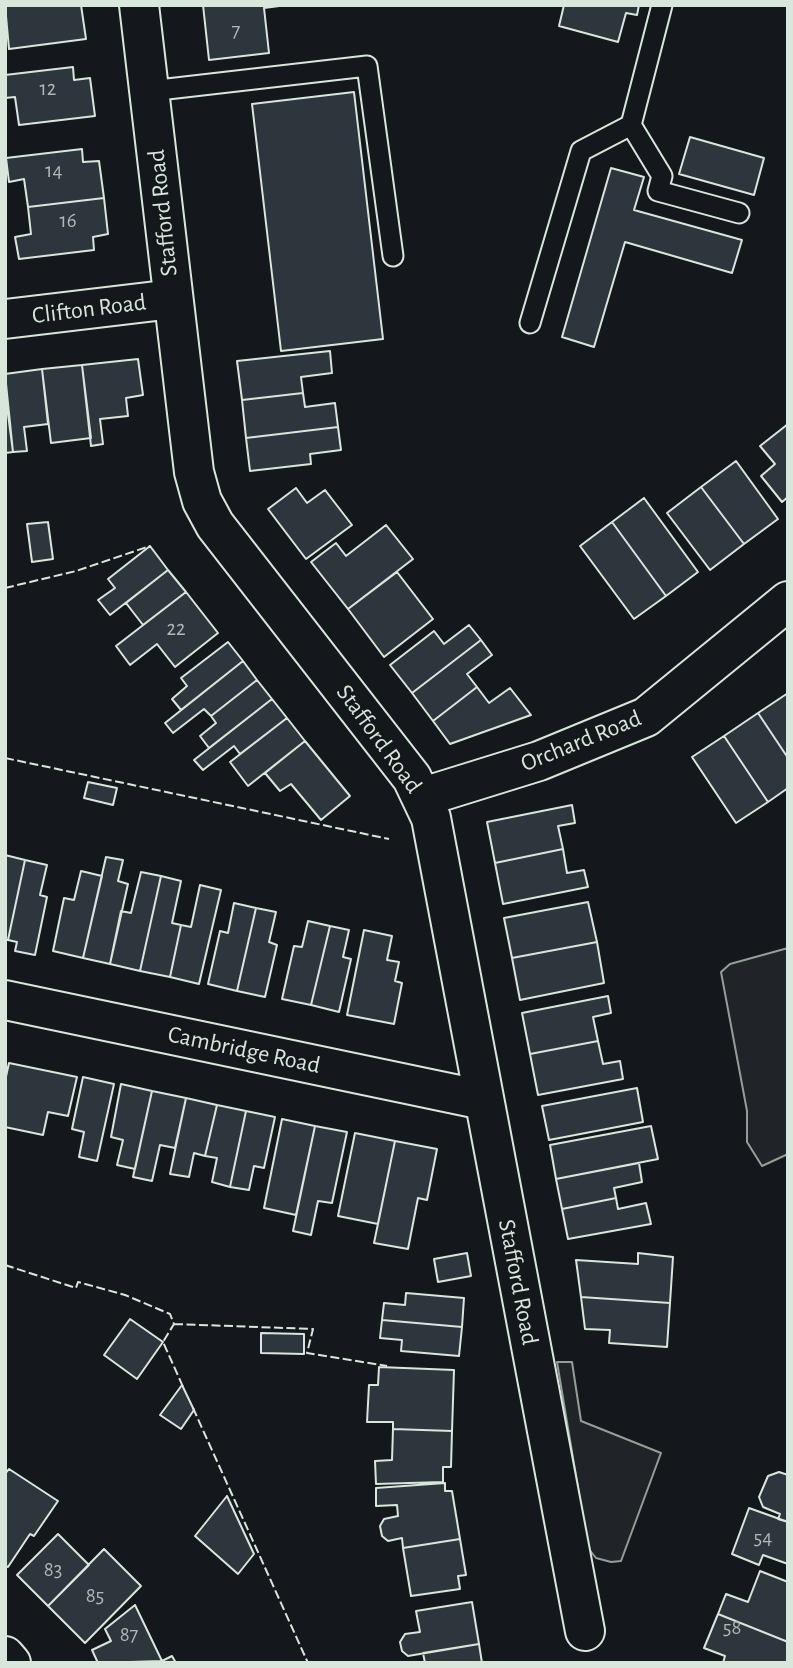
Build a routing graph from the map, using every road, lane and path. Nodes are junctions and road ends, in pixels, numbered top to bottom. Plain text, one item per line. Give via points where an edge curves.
1 (139, 5) edge
2 (662, 5) edge
3 (150, 91) junction
4 (631, 125) junction
5 (739, 213) dead end
6 (393, 256) dead end
7 (173, 299) junction
8 (5, 319) edge
9 (530, 323) dead end
10 (788, 601) edge
11 (422, 797) junction
12 (5, 1000) edge
13 (483, 1100) junction
14 (585, 1631) dead end
15 (5, 1656) edge
16 (11, 1663) edge

1 - 3 street, Stafford Road
2 - 4 lane
3 - 6 lane via 367,66
3 - 7 street, Stafford Road
4 - 5 lane via 662,176 658,191
4 - 9 lane via 581,151
7 - 8 street, Clifton Road
7 - 11 street, Stafford Road via 194,472 202,501 215,525 412,778
10 - 11 street, Orchard Road via 646,717 539,761
11 - 13 street, Stafford Road via 431,818
12 - 13 street, Cambridge Road
13 - 14 street, Stafford Road
15 - 16 street

